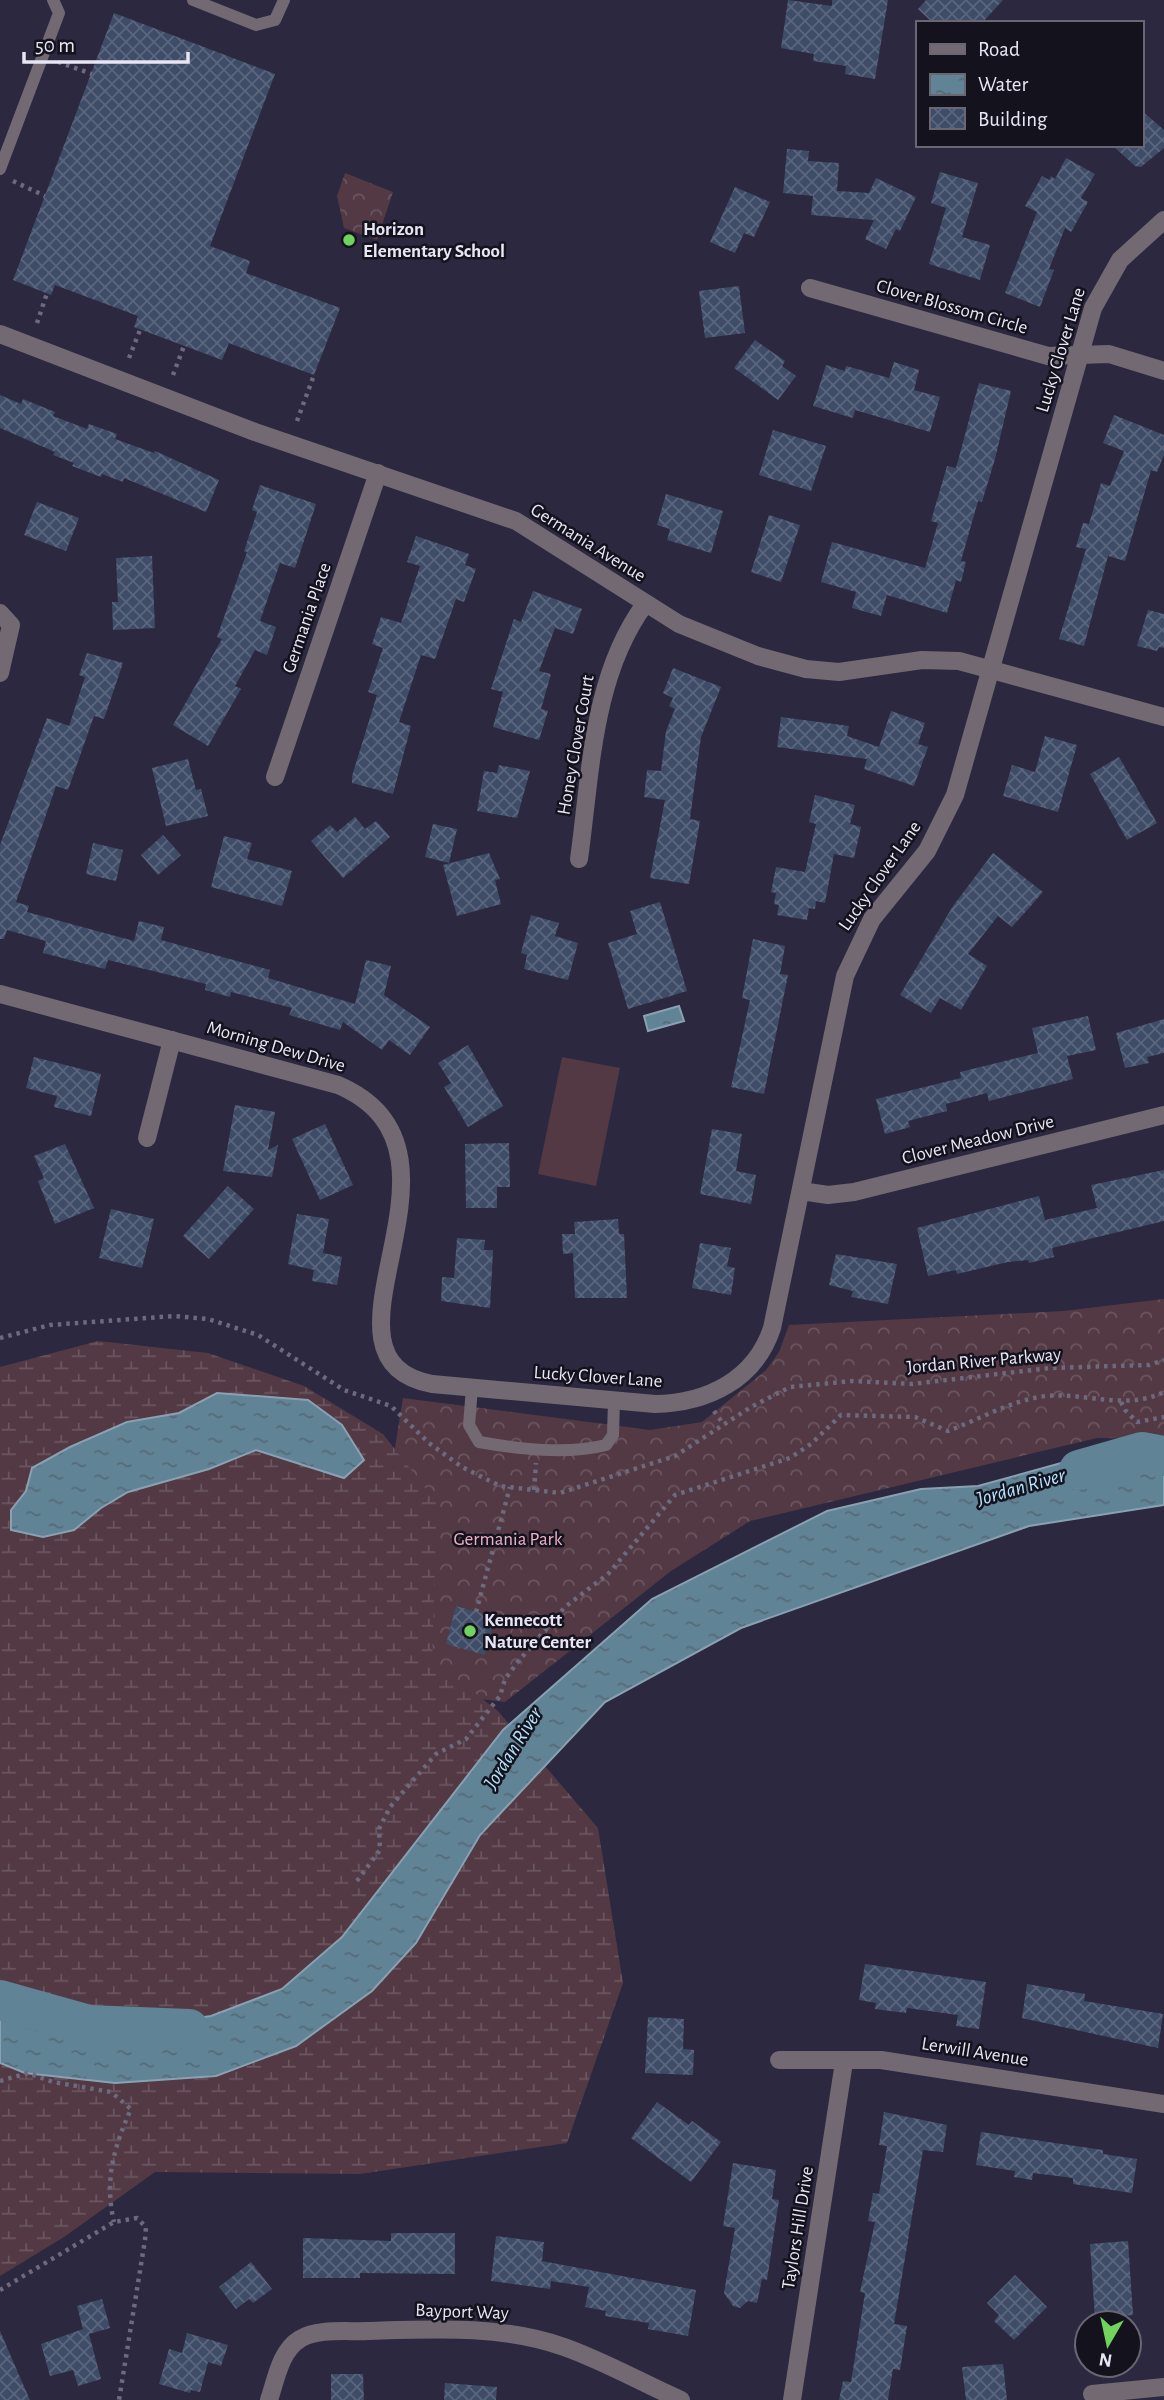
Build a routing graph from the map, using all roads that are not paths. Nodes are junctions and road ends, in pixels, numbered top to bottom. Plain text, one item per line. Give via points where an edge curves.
1 (53, 0) edge
2 (193, 0) edge
3 (284, 0) edge
4 (0, 169) edge
5 (1164, 220) edge
6 (810, 288) dead end
7 (0, 334) edge
8 (1080, 355) junction
9 (1164, 371) edge
10 (378, 473) junction
11 (645, 604) junction
12 (0, 613) edge
13 (990, 668) junction
14 (0, 674) edge
15 (1164, 717) edge
16 (275, 776) dead end
17 (579, 859) dead end
18 (0, 994) edge
19 (172, 1040) junction
20 (1164, 1115) edge
21 (147, 1138) dead end
22 (801, 1191) junction
23 (413, 1379) joint
24 (472, 1388) junction
25 (614, 1401) junction
26 (779, 2060) dead end
27 (844, 2062) junction
28 (1164, 2104) edge
29 (1164, 2387) edge
30 (1092, 2394) dead end
31 (269, 2400) edge
32 (681, 2400) edge
33 (792, 2400) edge

1 - 4 lane via 59,13
2 - 3 lane via 256,24 275,20
5 - 8 street, Lucky Clover Lane via 1111,271 1093,308
6 - 8 street, Clover Blossom Circle via 1048,356
7 - 10 street, Germania Avenue via 255,432
8 - 9 street, Clover Blossom Circle via 1109,354
8 - 13 street, Lucky Clover Lane
10 - 11 street, Germania Avenue via 516,521
10 - 16 street, Germania Place
11 - 13 street, Germania Avenue via 704,635 806,669 853,672 934,659
11 - 17 street, Honey Clover Court via 625,634 606,683
12 - 14 street via 11,625
13 - 15 street, Germania Avenue
13 - 22 street, Lucky Clover Lane via 961,777 942,823 918,863 872,919 850,960
18 - 19 street, Morning Dew Drive
19 - 21 street
19 - 23 street, Morning Dew Drive via 338,1085 371,1105 388,1125 399,1149 403,1177 380,1333 388,1357
20 - 22 street, Clover Meadow Drive via 854,1192
22 - 25 street, Lucky Clover Lane via 772,1328 747,1370 719,1390 689,1401
23 - 24 street, Lucky Clover Lane
24 - 25 street, Lucky Clover Lane
24 - 25 lane via 469,1425 479,1442 499,1446 586,1450 606,1445 613,1435
26 - 27 street, Lerwill Avenue
27 - 28 street, Lerwill Avenue via 881,2060
27 - 33 street, Taylors Hill Drive
29 - 30 street
31 - 32 street, Bayport Way via 281,2364 300,2338 318,2333 419,2330 526,2336 565,2347

